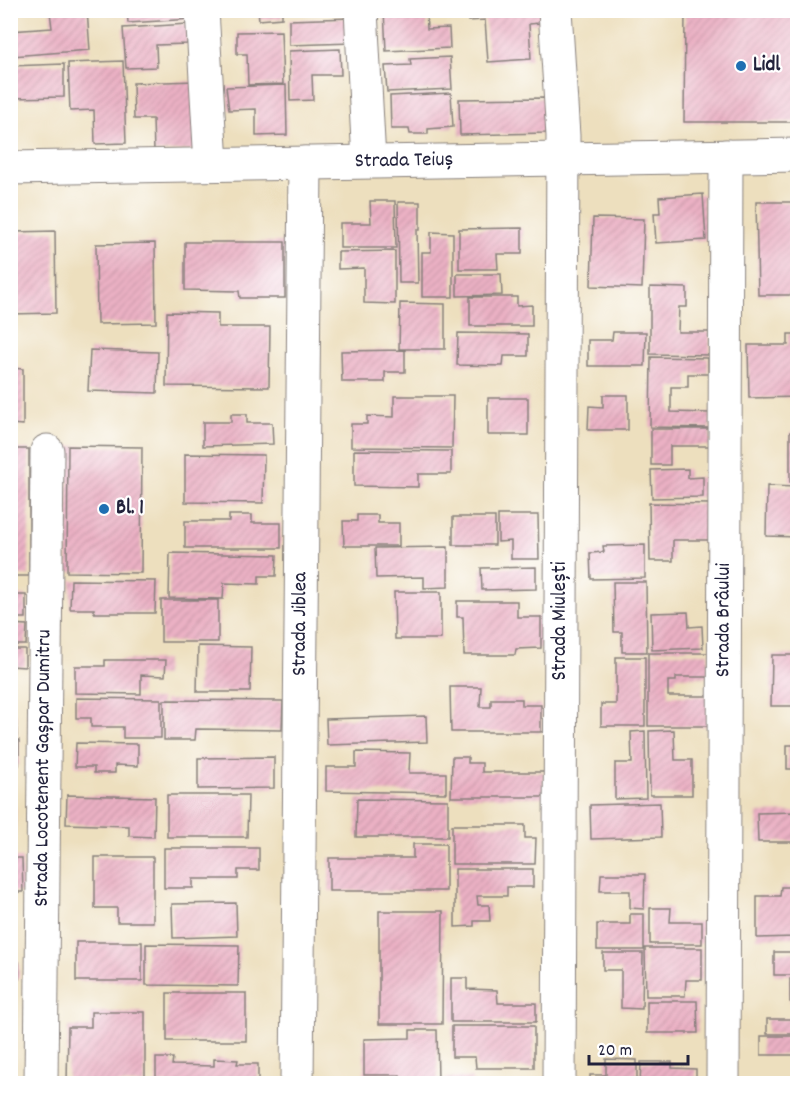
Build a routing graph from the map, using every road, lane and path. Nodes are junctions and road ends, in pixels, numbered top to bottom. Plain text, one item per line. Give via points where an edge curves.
1 (202, 10) edge
2 (361, 10) edge
3 (555, 10) edge
4 (798, 154) edge
5 (726, 156) junction
6 (563, 159) junction
7 (369, 161) junction
8 (305, 163) junction
9 (211, 164) junction
10 (10, 168) edge
11 (47, 452) dead end
12 (41, 1083) edge
13 (297, 1083) edge
14 (559, 1083) edge
15 (723, 1083) edge

1 - 9 street
2 - 7 street
3 - 6 street, Strada Miulești
4 - 5 street, Strada Teiuș
5 - 6 street, Strada Teiuș
5 - 15 street, Strada Brâului
6 - 7 street, Strada Teiuș
6 - 14 street, Strada Miulești
7 - 8 street, Strada Teiuș
8 - 9 street, Strada Teiuș
8 - 13 street, Strada Jiblea
9 - 10 street, Strada Teiuș
11 - 12 street, Strada Locotenent Gașpar Dumitru

